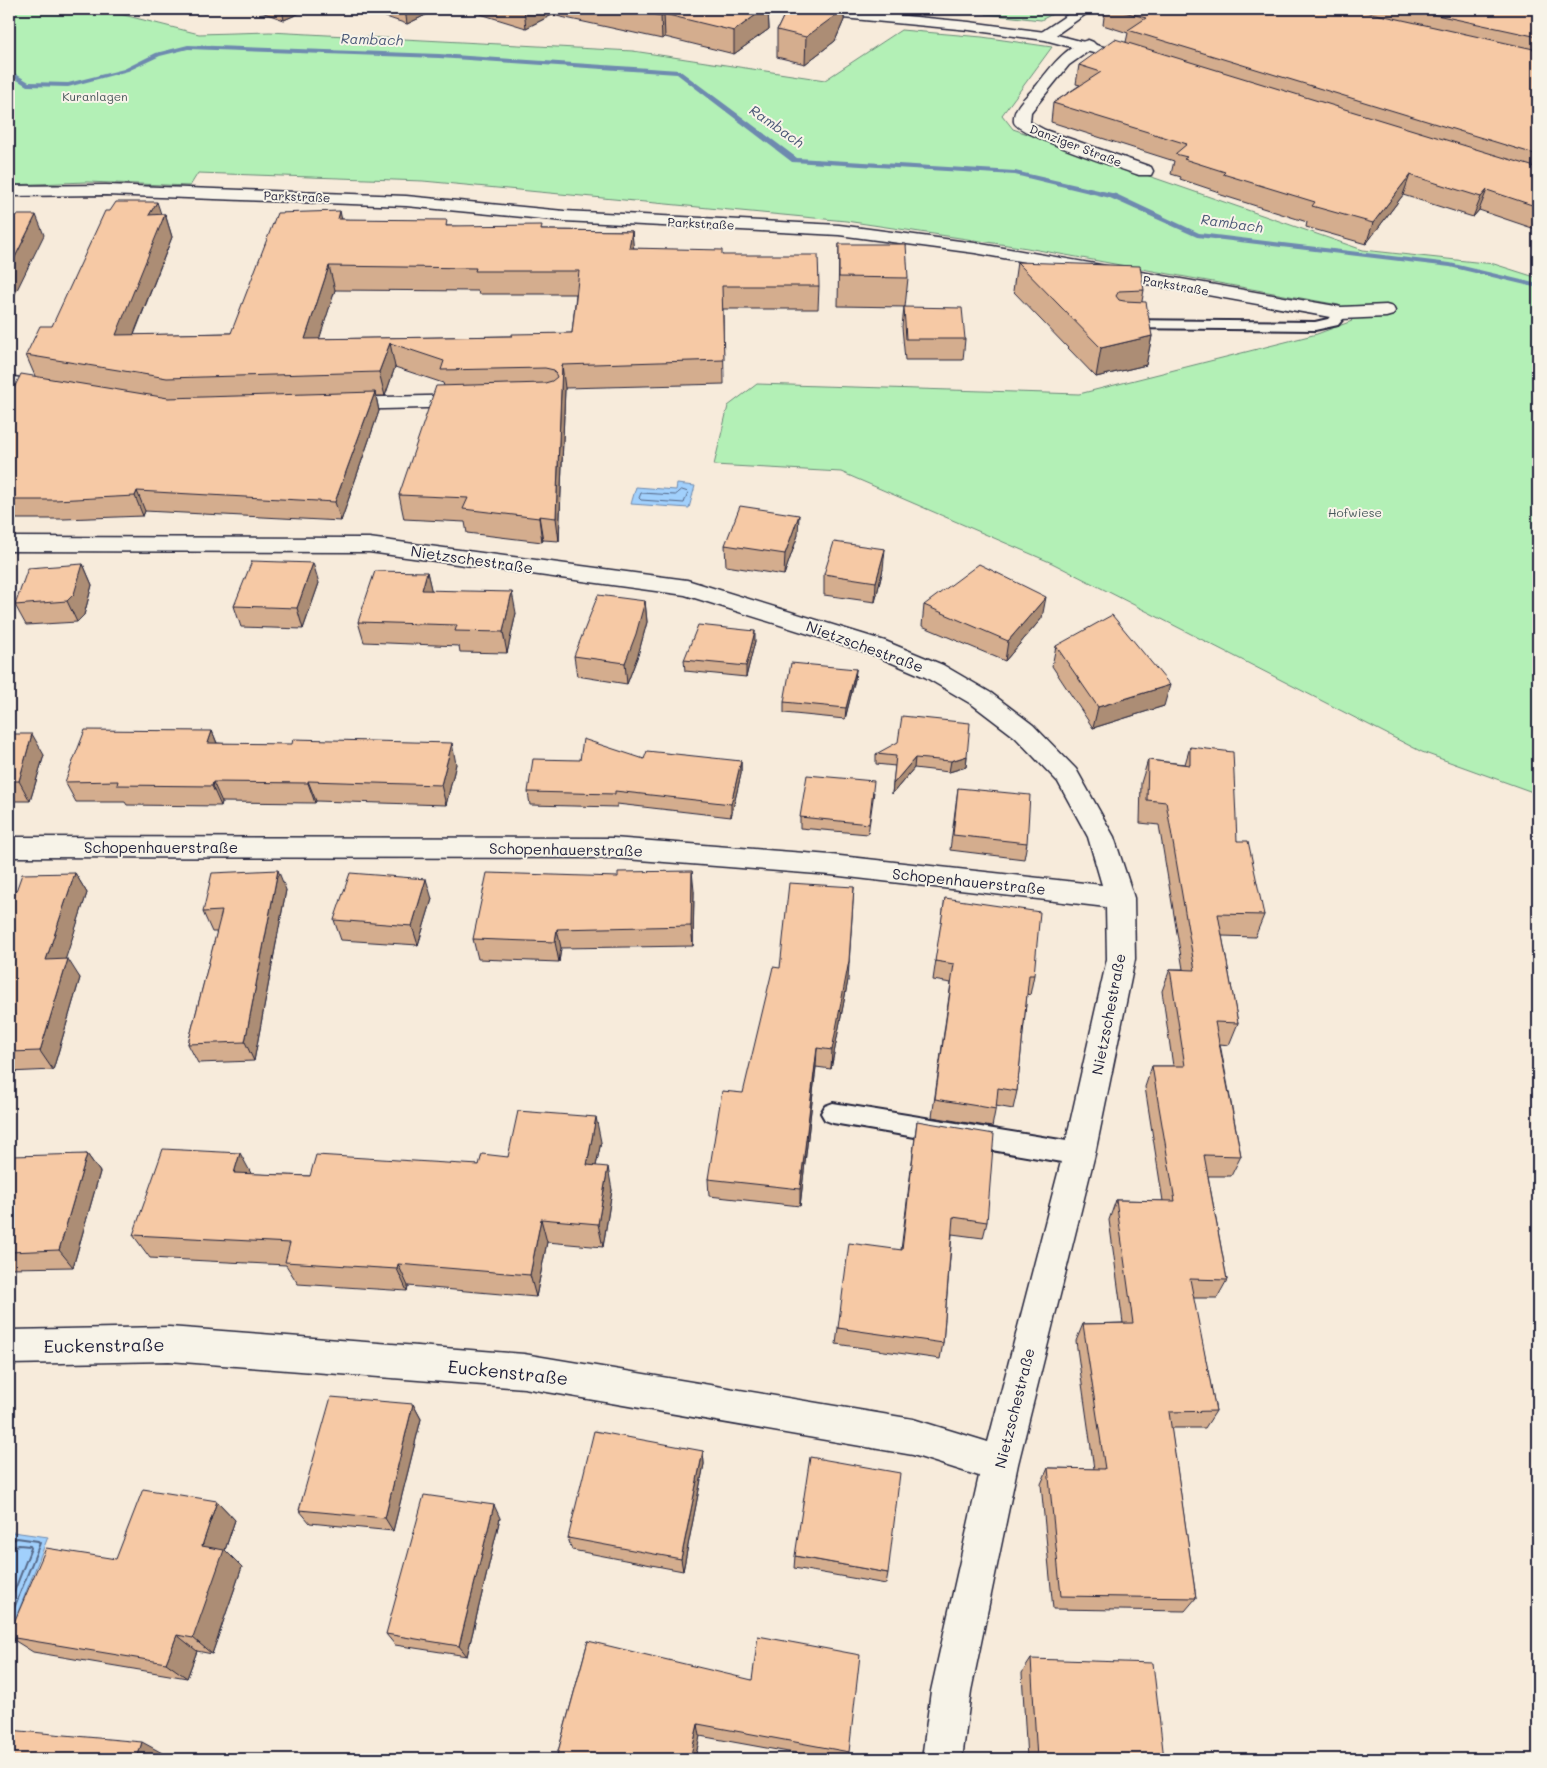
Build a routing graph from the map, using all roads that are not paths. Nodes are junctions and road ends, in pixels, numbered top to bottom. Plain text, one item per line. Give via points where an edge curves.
1 (790, 9) edge
2 (1086, 9) edge
3 (1046, 36) junction
4 (1088, 46) junction
5 (1152, 64) edge
6 (1145, 171) dead end
7 (9, 192) edge
8 (1386, 311) dead end
9 (1341, 313) junction
10 (1119, 324) edge
11 (9, 382) edge
12 (67, 392) edge
13 (489, 400) edge
14 (322, 405) edge
15 (9, 544) edge
16 (9, 847) edge
17 (1120, 898) junction
18 (833, 1113) dead end
19 (1079, 1154) junction
20 (9, 1347) edge
21 (1000, 1464) junction
22 (942, 1759) edge

1 - 3 street
2 - 3 street
3 - 4 street
4 - 5 street
4 - 6 street, Danziger Straße via 1064,62 1023,111 1022,124
7 - 9 street, Parkstraße via 106,190 397,200 564,216 840,230 975,248
8 - 9 street, Parkstraße
9 - 10 lane via 1333,322 1315,326
11 - 12 street
13 - 14 street
15 - 17 street, Nietzschestraße via 369,545 687,588 877,647 934,671 982,699 1030,737 1067,776 1082,802 1101,837
16 - 17 street, Schopenhauerstraße via 613,848 831,865
17 - 19 street, Nietzschestraße via 1121,959
18 - 19 lane
19 - 21 street, Nietzschestraße
20 - 21 street, Euckenstraße via 170,1344 524,1371 913,1437
21 - 22 street, Nietzschestraße via 951,1691

